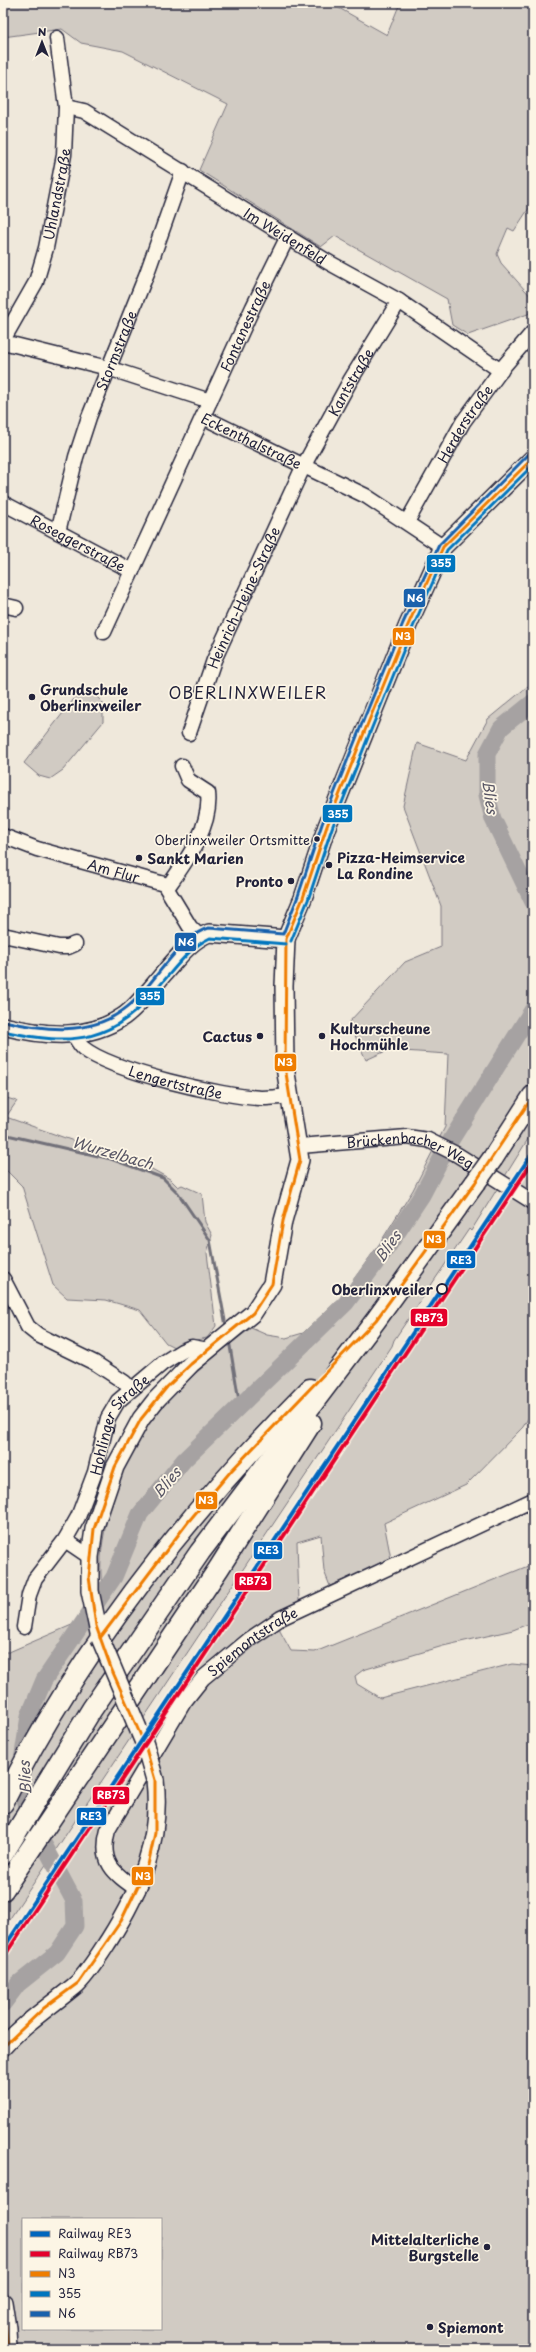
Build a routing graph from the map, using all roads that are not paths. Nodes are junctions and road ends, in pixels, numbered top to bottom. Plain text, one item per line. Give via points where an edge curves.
1 (57, 38) dead end
2 (66, 107) junction
3 (182, 171) junction
4 (288, 236) junction
5 (399, 302) junction
6 (533, 332) edge
7 (3, 341) edge
8 (108, 368) junction
9 (500, 371) junction
10 (210, 401) junction
11 (203, 417) junction
12 (533, 458) edge
13 (304, 465) junction
14 (3, 503) edge
15 (407, 522) junction
16 (58, 532) junction
17 (443, 547) junction
18 (132, 571) junction
19 (104, 632) dead end
20 (189, 733) dead end
21 (182, 766) dead end
22 (3, 836) edge
23 (167, 888) junction
24 (3, 935) edge
25 (200, 937) junction
26 (286, 939) junction
27 (75, 944) dead end
28 (3, 1026) edge
29 (74, 1035) junction
30 (289, 1096) junction
31 (533, 1096) edge
32 (300, 1146) junction
33 (533, 1202) edge
34 (3, 1279) edge
35 (376, 1320) junction
36 (214, 1345) junction
37 (130, 1389) junction
38 (533, 1500) edge
39 (65, 1540) junction
40 (90, 1557) junction
41 (24, 1627) dead end
42 (100, 1638) junction
43 (127, 1706) junction
44 (4, 1800) edge
45 (3, 1854) edge
46 (3, 1890) edge
47 (138, 1890) junction
48 (3, 2047) edge
49 (3, 2302) edge
50 (8, 2349) edge

1 - 2 street, Uhlandstraße
2 - 3 street, Im Weidenfeld via 84,111
2 - 7 street, Uhlandstraße via 64,155 46,248 31,293
3 - 4 street, Im Weidenfeld
3 - 8 street, Stormstraße via 148,272
4 - 5 street, Im Weidenfeld
4 - 10 street, Fontanestraße
5 - 9 street, Im Weidenfeld
5 - 13 street, Kantstraße via 350,381
6 - 9 street, Herderstraße
7 - 8 street
8 - 10 street
8 - 16 street, Stormstraße via 76,457
9 - 15 street, Herderstraße via 463,422
10 - 11 street, Fontanestraße
11 - 13 street, Eckenthalstraße
11 - 18 street, Eckenthalstraße
12 - 17 main road
13 - 15 street, Eckenthalstraße via 366,496
13 - 20 street, Heinrich-Heine-Straße via 214,660
14 - 16 street, Roseggerstraße
15 - 17 street, Eckenthalstraße
16 - 18 street, Roseggerstraße
17 - 26 main road via 408,625 327,826
18 - 19 street, Eckenthalstraße
21 - 23 street via 188,780 208,792 209,801 194,848
22 - 23 street, Am Flur via 37,849 158,882
23 - 25 street via 190,927
24 - 27 street via 59,947
25 - 26 main road via 209,933
25 - 29 main road via 124,1016 108,1025
26 - 30 main road via 284,1023 285,1067
28 - 29 main road
29 - 30 street, Lengertstraße via 83,1048 103,1059 159,1078 242,1096
30 - 32 main road
31 - 35 highway, bridge via 475,1184
32 - 33 street, Brückenbacher Weg via 422,1138 437,1143
32 - 36 main road via 299,1170 283,1221 272,1284 253,1313
34 - 37 street via 28,1327 38,1335 94,1363 124,1382
35 - 42 highway via 231,1471 188,1522
35 - 43 highway via 219,1568
35 - 45 highway via 200,1552 92,1709
36 - 37 street, Hohlinger Straße via 192,1347 182,1351
36 - 40 main road via 159,1396 128,1441 103,1499 94,1529
37 - 39 street, Hohlinger Straße via 118,1401 108,1418 88,1495
38 - 47 street, Spiemontstraße via 281,1618 250,1639 203,1678 184,1702 108,1830 104,1842 111,1868
39 - 40 street
39 - 41 street, Hohlinger Straße via 35,1578 29,1595
40 - 42 main road via 89,1577
42 - 43 main road, bridge
42 - 44 highway
43 - 46 highway
43 - 47 main road, bridge via 145,1745 155,1780 155,1833 148,1865
47 - 48 main road via 102,1951 78,1983 44,2008
49 - 50 main road via 8,2328

